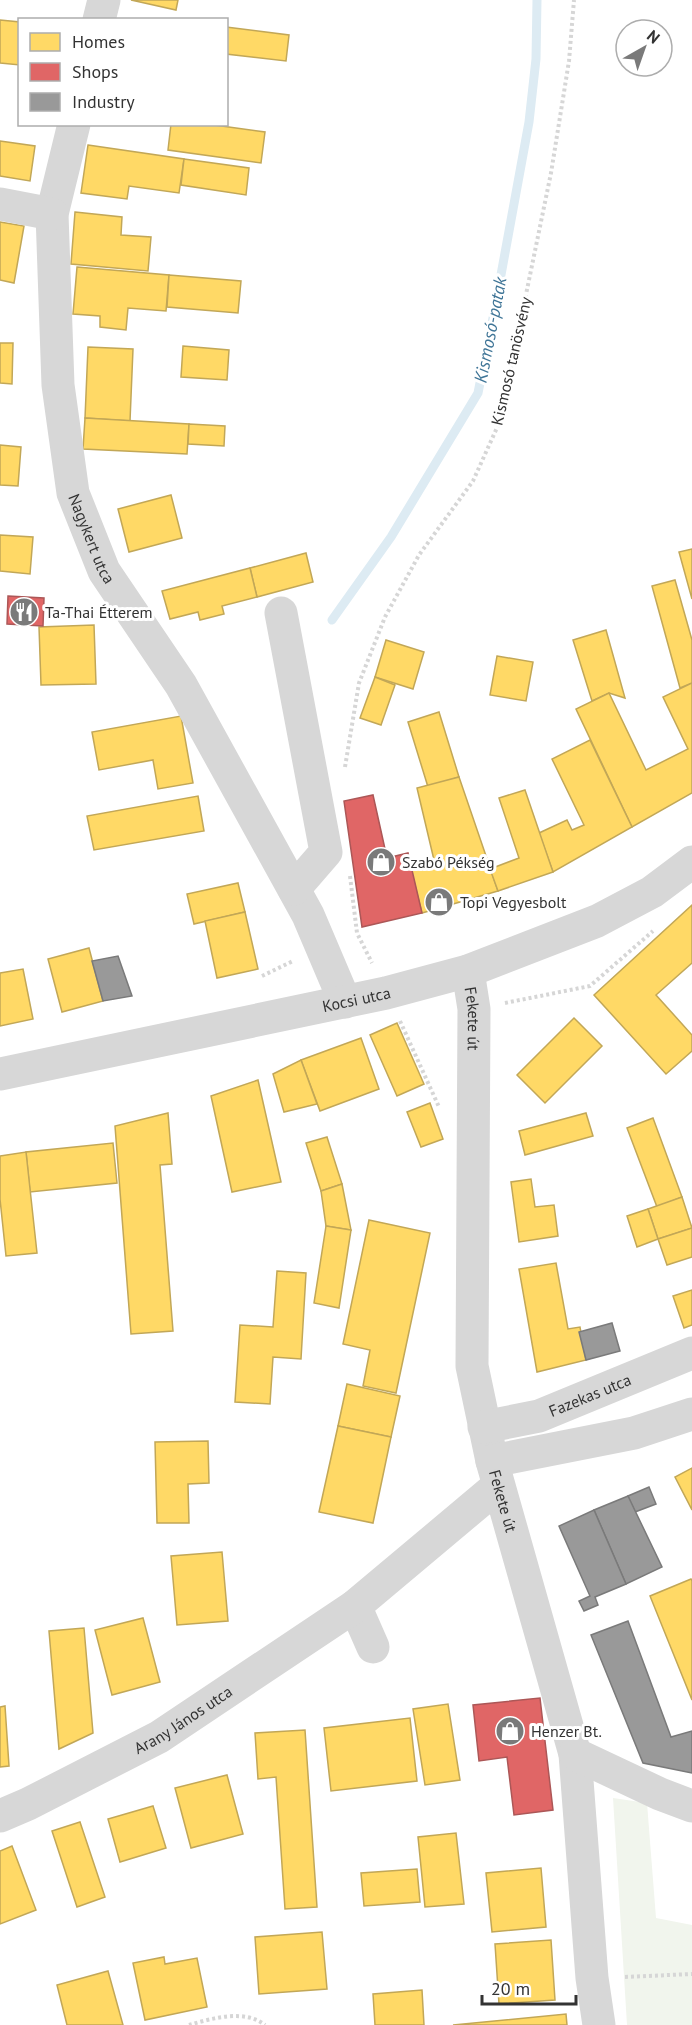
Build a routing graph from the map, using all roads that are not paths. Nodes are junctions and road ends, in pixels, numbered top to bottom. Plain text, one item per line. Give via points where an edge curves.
1 (104, 0) edge
2 (100, 18) edge
3 (74, 126) edge
4 (0, 204) edge
5 (52, 214) junction
6 (281, 613) dead end
7 (692, 862) edge
8 (294, 889) junction
9 (468, 971) junction
10 (345, 1002) junction
11 (0, 1074) edge
12 (692, 1353) edge
13 (692, 1414) edge
14 (484, 1427) junction
15 (495, 1474) junction
16 (355, 1606) junction
17 (373, 1647) dead end
18 (575, 1754) junction
19 (692, 1806) edge
20 (0, 1816) edge
21 (598, 2025) edge

1 - 2 street
3 - 5 street, Nagykert utca
4 - 5 street
5 - 8 street, Nagykert utca via 58,384 74,493 104,571 181,685
6 - 8 street via 326,852
7 - 9 street, Kocsi utca via 652,892 597,921
8 - 10 street, Nagykert utca
9 - 10 street, Kocsi utca
9 - 14 street, Fekete út via 474,1009 472,1366
10 - 11 street, Kocsi utca
12 - 14 street, Fazekas utca via 539,1416
13 - 15 street
14 - 15 street, Fekete út
15 - 16 street, Arany János utca
15 - 18 street, Fekete út
16 - 17 street
16 - 20 street, Arany János utca via 159,1737
18 - 19 street
18 - 21 street, Fekete út via 591,1978

